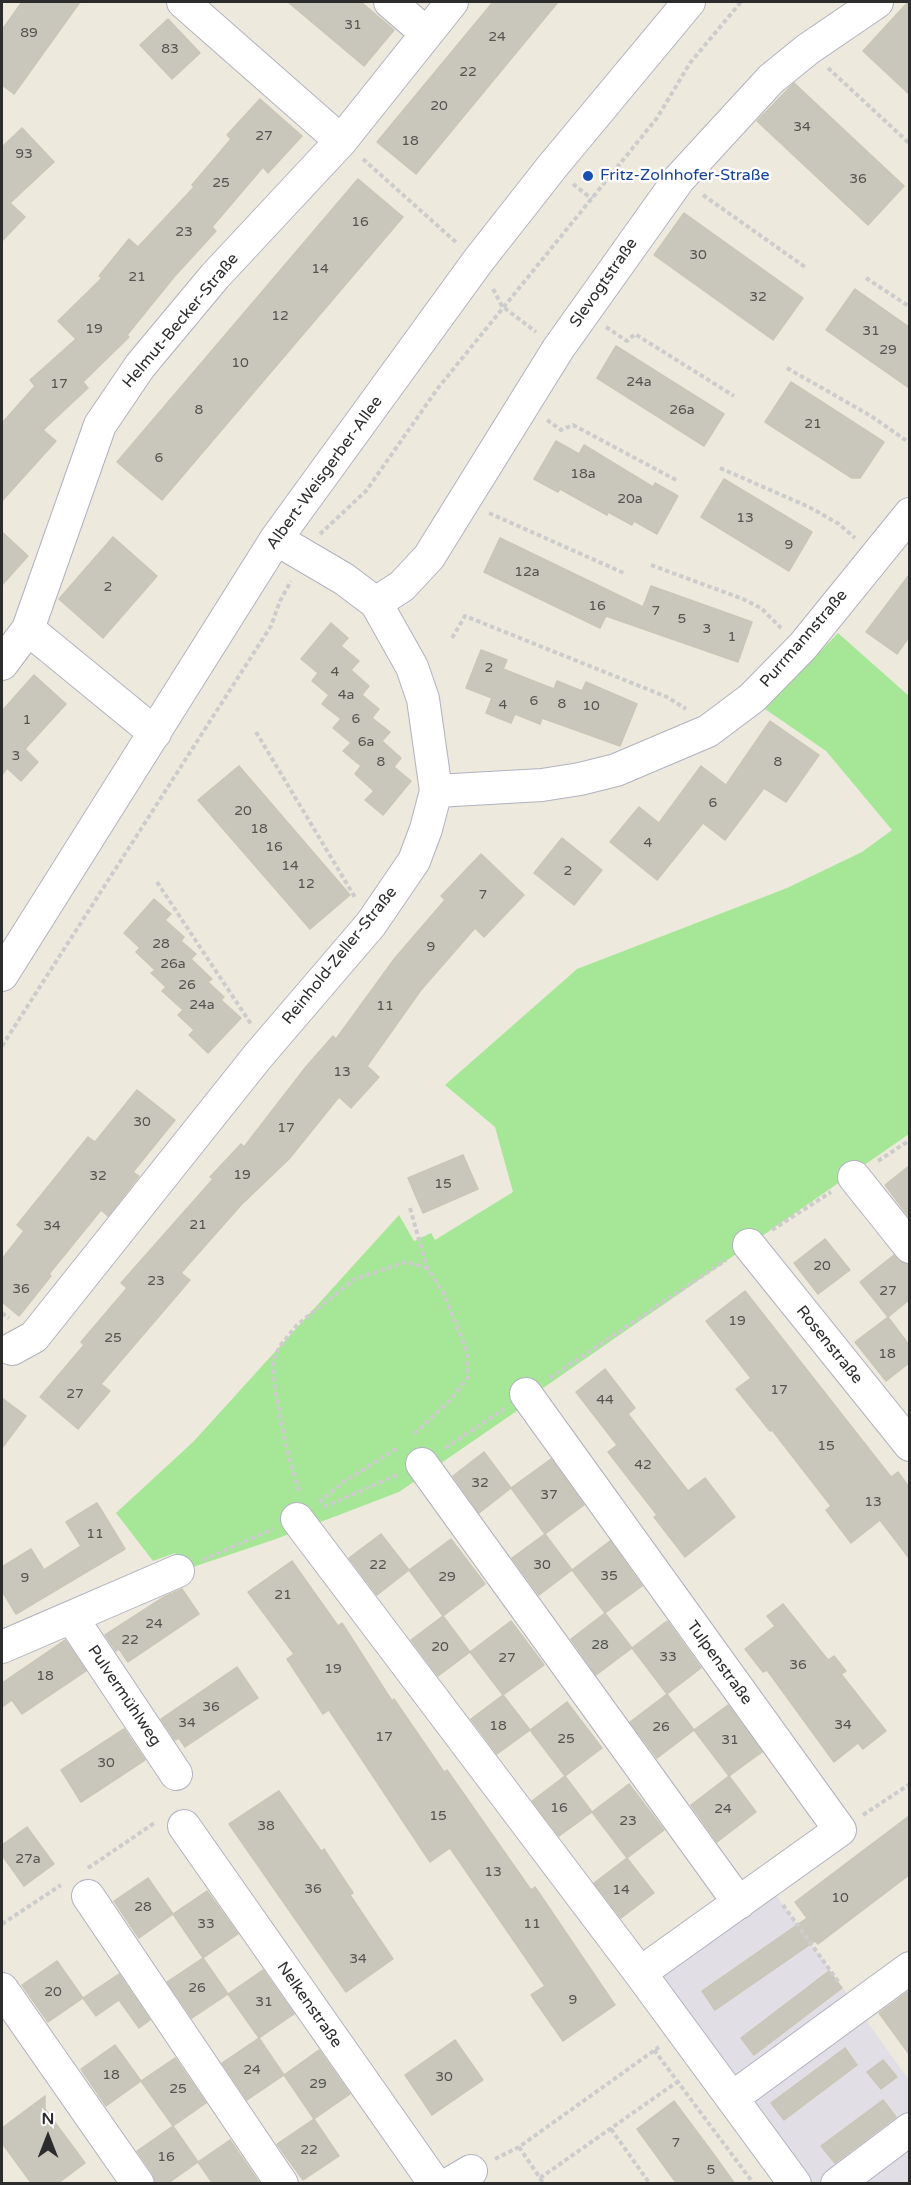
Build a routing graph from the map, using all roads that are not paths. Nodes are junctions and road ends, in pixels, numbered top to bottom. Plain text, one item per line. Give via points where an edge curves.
1 (390, 2) edge
2 (452, 2) edge
3 (877, 2) edge
4 (683, 3) edge
5 (198, 6) edge
6 (426, 33) junction
7 (341, 141) junction
8 (909, 514) edge
9 (276, 538) junction
10 (376, 603) junction
11 (28, 629) junction
12 (2, 663) edge
13 (155, 733) junction
14 (436, 790) junction
15 (2, 975) edge
16 (854, 1177) road end
17 (749, 1245) road end
18 (909, 1247) edge
19 (12, 1349) dead end
20 (526, 1394) road end
21 (909, 1445) edge
22 (422, 1464) road end
23 (303, 1516) road end
24 (178, 1571) road end
25 (72, 1618) junction
26 (2, 1647) edge
27 (176, 1774) dead end
28 (173, 1822) road end
29 (79, 1883) road end
30 (739, 1903) junction
31 (909, 1968) edge
32 (640, 1973) junction
33 (2, 1989) edge
34 (732, 2098) junction
35 (909, 2129) edge
36 (138, 2184) edge
37 (282, 2184) edge
38 (435, 2184) edge
39 (795, 2184) edge
40 (837, 2184) edge

1 - 6 street
2 - 6 street, Helmut-Becker-Straße
3 - 10 street, Slevogtstraße via 771,79 679,179 558,349 417,572
4 - 9 street, Albert-Weisgerber-Allee via 478,261
5 - 7 street
6 - 7 street, Helmut-Becker-Straße
7 - 11 street, Helmut-Becker-Straße via 215,276 140,366 100,425
8 - 14 street, Purrmannstraße via 803,646 752,698 708,730 616,770 580,779 542,785
9 - 10 street, Reinhold-Zeller-Straße
9 - 13 street, Albert-Weisgerber-Allee
10 - 14 street, Reinhold-Zeller-Straße via 412,667 423,699
11 - 12 street, Helmut-Becker-Straße
11 - 13 street
13 - 15 street, Albert-Weisgerber-Allee
14 - 19 street, Reinhold-Zeller-Straße via 414,861 371,924 266,1047 33,1337
16 - 18 street
17 - 21 street, Rosenstraße
20 - 30 street, Tulpenstraße via 840,1830
22 - 30 street
23 - 32 street
24 - 25 street
25 - 26 street
25 - 27 street, Pulvermühlweg
28 - 38 street, Nelkenstraße
29 - 37 street
30 - 32 street
31 - 34 street
32 - 34 street
33 - 36 street
34 - 39 street
35 - 40 street

